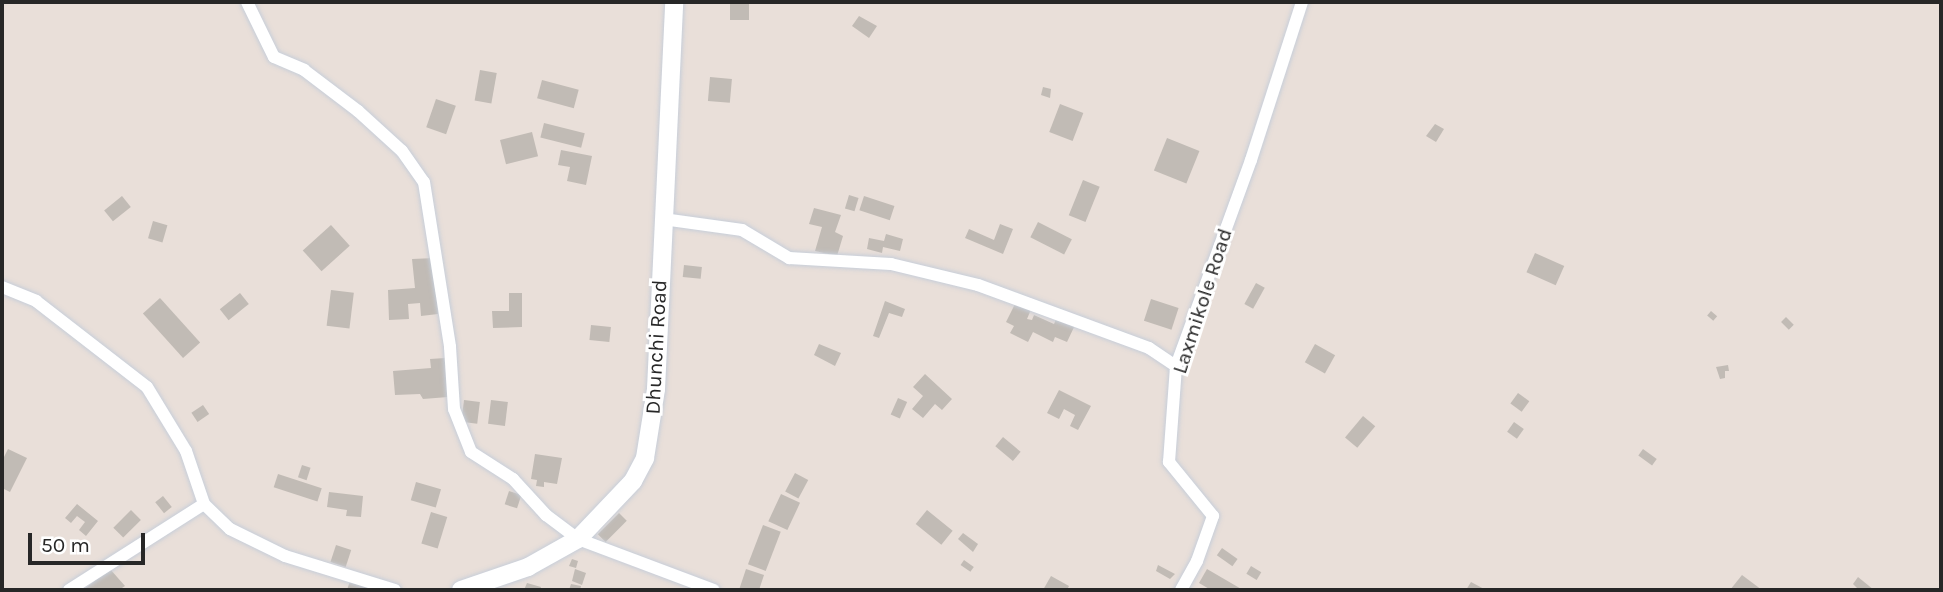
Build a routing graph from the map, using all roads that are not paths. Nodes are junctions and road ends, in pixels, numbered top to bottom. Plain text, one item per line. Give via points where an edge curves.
1 (247, 2) edge
2 (674, 2) edge
3 (1302, 2) edge
4 (663, 219) junction
5 (2, 287) edge
6 (1176, 366) junction
7 (204, 504) junction
8 (578, 539) junction
9 (69, 590) edge
10 (395, 590) edge
11 (461, 590) edge
12 (714, 590) edge
13 (1181, 590) edge

1 - 8 street via 274,57 304,70 358,111 402,151 424,182 450,347 454,409 471,452 513,479 546,515
2 - 4 street, Dhunchi Road
3 - 6 street, Laxmikole Road
4 - 6 street via 742,230 789,258 891,264 978,285 1149,348
4 - 8 street, Dhunchi Road via 656,389 645,458 633,481
5 - 7 street via 36,301 147,387 186,451
6 - 13 street, Laxmikole Road via 1169,461 1213,516
7 - 9 street
7 - 10 street via 230,529 285,556
8 - 11 street, Dhunchi Road via 528,567
8 - 12 street

